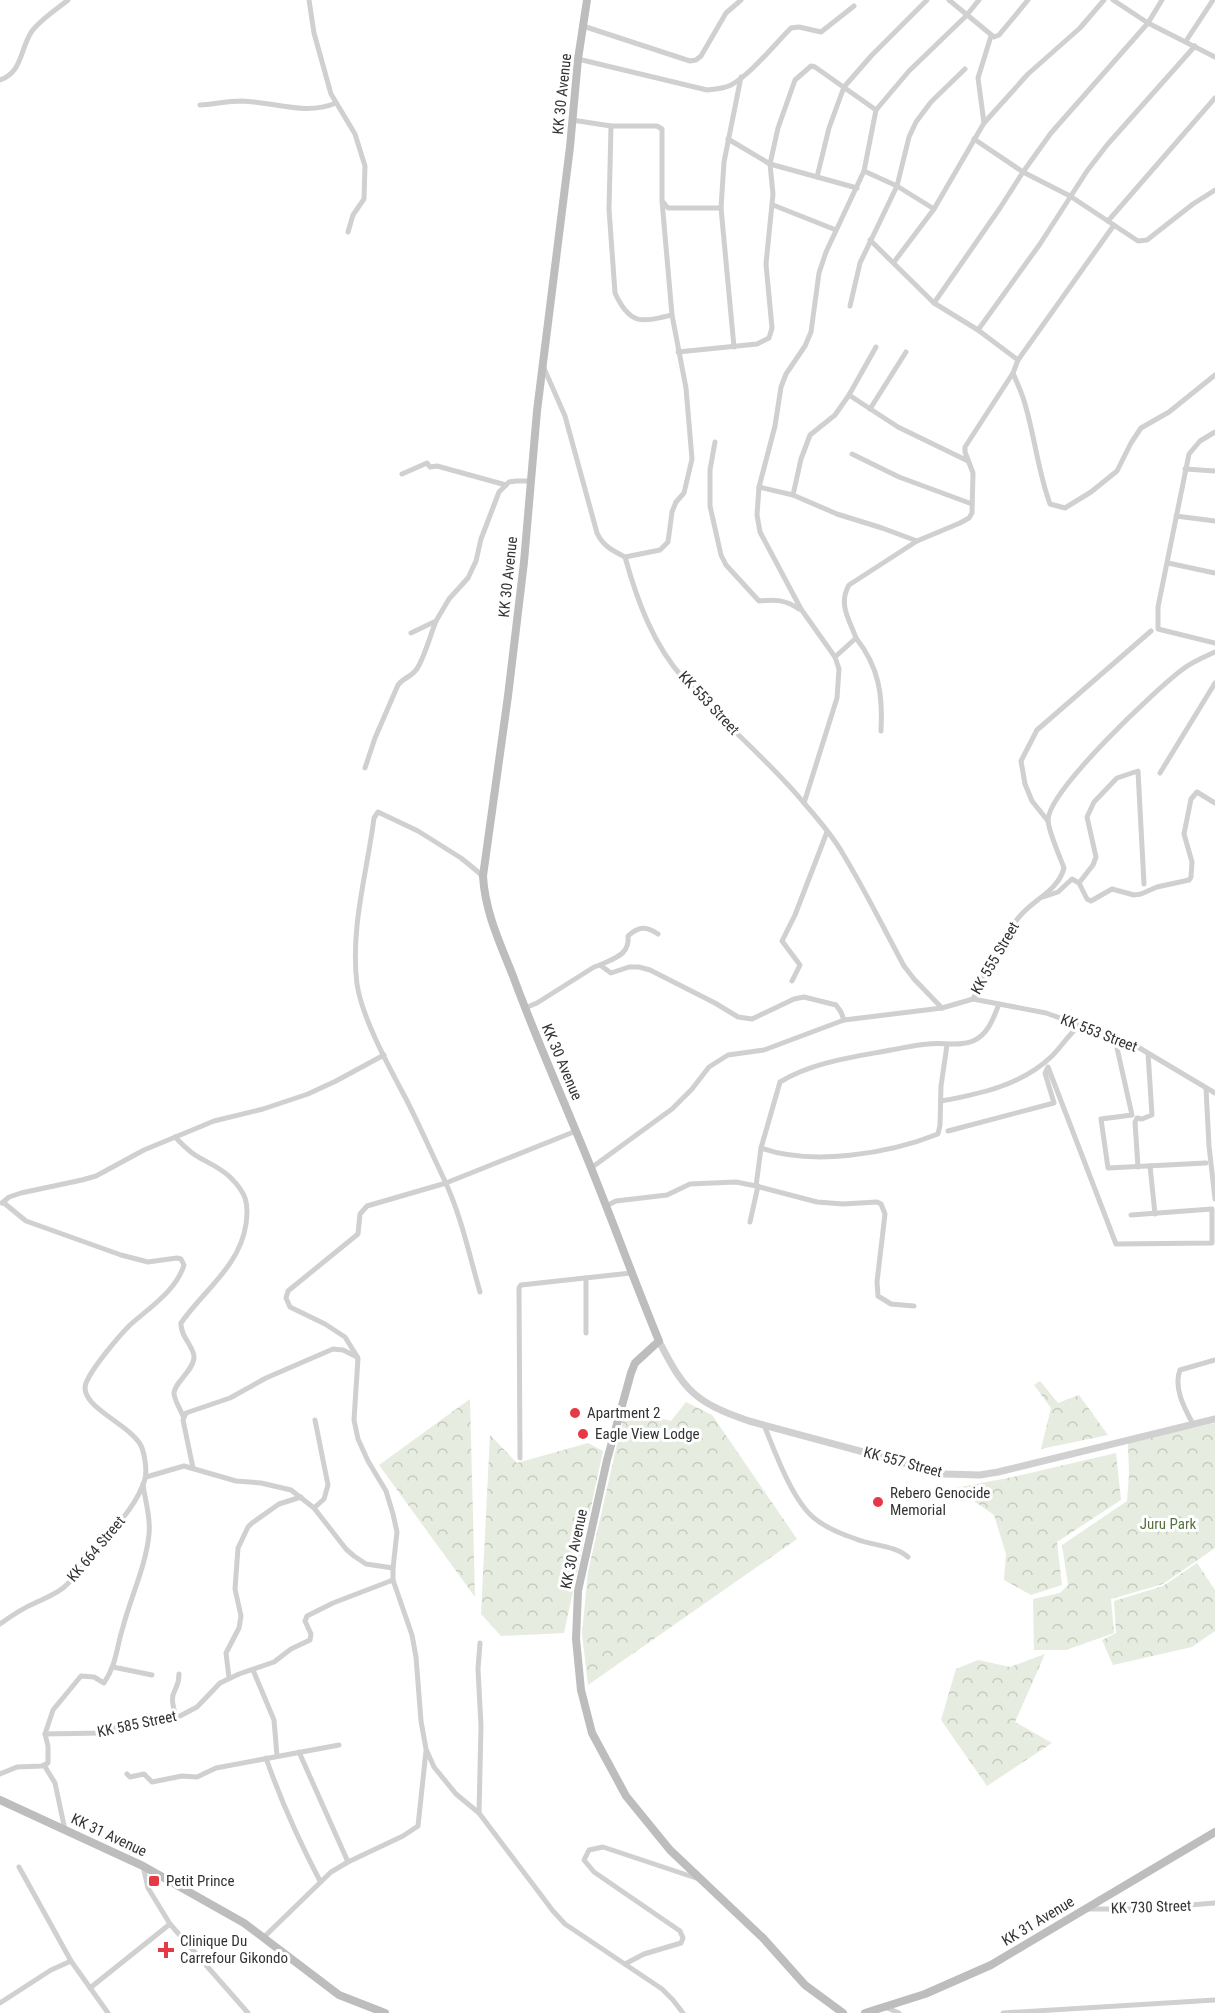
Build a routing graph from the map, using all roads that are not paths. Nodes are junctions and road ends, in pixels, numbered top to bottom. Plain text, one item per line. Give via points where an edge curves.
1 (68, 0) edge
2 (309, 0) edge
3 (587, 0) edge
4 (741, 0) edge
5 (927, 0) edge
6 (949, 0) edge
7 (979, 0) edge
8 (1028, 0) edge
9 (1104, 0) edge
10 (1113, 0) edge
11 (1162, 0) edge
12 (1213, 0) edge
13 (854, 6) dead end
14 (966, 16) junction
15 (1148, 23) junction
16 (583, 26) junction
17 (991, 36) junction
18 (1186, 41) junction
19 (1195, 46) junction
20 (1215, 57) edge
21 (578, 58) junction
22 (964, 69) dead end
23 (741, 77) junction
24 (0, 80) edge
25 (844, 87) junction
26 (1215, 98) edge
27 (336, 103) junction
28 (200, 105) dead end
29 (876, 110) junction
30 (572, 120) junction
31 (984, 123) junction
32 (611, 126) junction
33 (728, 139) junction
34 (974, 139) junction
35 (770, 164) junction
36 (864, 171) junction
37 (1023, 172) junction
38 (817, 177) junction
39 (897, 186) junction
40 (857, 188) junction
41 (1215, 190) edge
42 (1070, 196) junction
43 (662, 201) junction
44 (773, 205) junction
45 (722, 208) junction
46 (934, 209) junction
47 (1111, 223) junction
48 (836, 230) junction
49 (348, 232) dead end
50 (870, 240) junction
51 (894, 262) junction
52 (934, 303) junction
53 (850, 306) dead end
54 (672, 315) junction
55 (978, 330) junction
56 (734, 347) junction
57 (876, 347) dead end
58 (678, 352) junction
59 (906, 352) dead end
60 (1018, 360) junction
61 (543, 364) junction
62 (1013, 373) junction
63 (1215, 375) edge
64 (849, 395) junction
65 (870, 409) junction
66 (1215, 432) edge
67 (715, 442) dead end
68 (852, 454) dead end
69 (968, 461) junction
70 (1185, 470) junction
71 (1215, 471) edge
72 (402, 474) dead end
73 (530, 481) junction
74 (506, 485) junction
75 (759, 487) junction
76 (793, 495) junction
77 (972, 504) junction
78 (1176, 516) junction
79 (1215, 521) edge
80 (916, 541) junction
81 (625, 557) junction
82 (1168, 563) junction
83 (1215, 573) edge
84 (801, 609) junction
85 (436, 621) junction
86 (1151, 631) dead end
87 (411, 633) dead end
88 (856, 638) junction
89 (1215, 644) edge
90 (1215, 651) edge
91 (836, 657) junction
92 (1215, 683) edge
93 (881, 731) dead end
94 (365, 768) dead end
95 (1160, 773) dead end
96 (804, 803) junction
97 (1215, 803) edge
98 (1048, 821) junction
99 (827, 832) junction
100 (483, 876) junction
101 (1079, 883) junction
102 (1144, 884) dead end
103 (1042, 898) junction
104 (658, 934) dead end
105 (600, 965) junction
106 (792, 981) dead end
107 (973, 999) junction
108 (999, 1004) junction
109 (525, 1008) junction
110 (942, 1008) junction
111 (844, 1020) junction
112 (1080, 1025) junction
113 (946, 1045) junction
114 (1117, 1048) dead end
115 (1148, 1053) junction
116 (384, 1055) junction
117 (1206, 1088) junction
118 (1215, 1093) edge
119 (940, 1101) junction
120 (576, 1131) junction
121 (948, 1131) dead end
122 (176, 1137) junction
123 (761, 1148) junction
124 (1206, 1162) dead end
125 (1150, 1166) junction
126 (1138, 1167) junction
127 (591, 1168) junction
128 (446, 1183) junction
129 (757, 1186) junction
130 (1215, 1199) edge
131 (2, 1203) edge
132 (606, 1206) junction
133 (1155, 1214) junction
134 (1131, 1215) dead end
135 (750, 1222) dead end
136 (631, 1273) junction
137 (586, 1278) junction
138 (480, 1292) dead end
139 (914, 1306) dead end
140 (586, 1333) dead end
141 (659, 1341) junction
142 (358, 1358) junction
143 (1215, 1360) edge
144 (183, 1416) junction
145 (1215, 1419) edge
146 (315, 1420) dead end
147 (1193, 1424) junction
148 (764, 1425) junction
149 (520, 1458) dead end
150 (193, 1468) junction
151 (146, 1477) junction
152 (143, 1484) junction
153 (301, 1497) junction
154 (314, 1508) junction
155 (908, 1557) dead end
156 (393, 1568) junction
157 (393, 1580) junction
158 (0, 1624) edge
159 (480, 1642) dead end
160 (113, 1667) junction
161 (253, 1670) junction
162 (179, 1674) dead end
163 (152, 1675) dead end
164 (230, 1678) junction
165 (176, 1716) junction
166 (45, 1734) junction
167 (339, 1745) dead end
168 (426, 1749) junction
169 (299, 1752) junction
170 (277, 1756) junction
171 (266, 1758) junction
172 (44, 1765) junction
173 (0, 1774) edge
174 (127, 1774) dead end
175 (0, 1800) edge
176 (479, 1814) junction
177 (65, 1830) junction
178 (1215, 1832) edge
179 (348, 1862) junction
180 (143, 1866) junction
181 (20, 1867) dead end
182 (703, 1880) junction
183 (320, 1881) junction
184 (1215, 1903) edge
185 (1086, 1909) junction
186 (170, 1924) junction
187 (264, 1937) junction
188 (71, 1961) junction
189 (625, 1964) junction
190 (90, 1988) junction
191 (1215, 2000) edge
192 (0, 2003) edge
193 (885, 2007) junction
194 (108, 2013) edge
195 (248, 2013) edge
196 (386, 2013) edge
197 (683, 2013) edge
198 (843, 2013) edge
199 (865, 2013) edge
200 (899, 2013) edge
201 (1003, 2013) edge

1 - 24 street via 35,28 14,72
2 - 27 street via 314,33
3 - 16 main road, KK 30 Avenue
4 - 16 street via 726,13 701,56 690,61
5 - 25 street
6 - 14 street
7 - 14 street
8 - 17 street via 999,35
9 - 31 street
10 - 15 street
11 - 15 street
12 - 18 street
13 - 23 street via 821,32 791,28
14 - 17 street
14 - 29 street via 909,71
15 - 18 street
15 - 37 street via 1051,133
16 - 21 main road, KK 30 Avenue
17 - 31 street via 978,78
18 - 19 street
19 - 20 street
19 - 42 street via 1107,145
21 - 23 street via 707,90 730,85
21 - 30 main road, KK 30 Avenue
22 - 39 street via 916,122
23 - 33 street
25 - 29 street
25 - 35 street via 811,66 795,80
25 - 38 street
26 - 47 street
27 - 28 street via 308,109 240,101
27 - 49 street via 355,134 364,166 364,200 353,215
29 - 36 street
30 - 32 street
30 - 61 main road, KK 30 Avenue
31 - 34 street
32 - 43 street via 662,129
32 - 54 street via 609,209 615,292 637,320
33 - 35 street
33 - 45 street
34 - 37 street
34 - 46 street
35 - 38 street
35 - 44 street
36 - 39 street
36 - 40 street
37 - 42 street
37 - 52 street
38 - 40 street
39 - 46 street
39 - 50 street
40 - 48 street
41 - 47 street via 1143,242
42 - 47 street
42 - 55 street
43 - 45 street via 668,208
43 - 54 street
44 - 48 street
44 - 56 street via 766,264 772,328 769,338
45 - 56 street
46 - 51 street
47 - 60 street
48 - 75 street via 819,273 811,332 781,387
50 - 51 street
50 - 53 street
51 - 52 street
52 - 55 street
54 - 58 street
55 - 60 street
56 - 58 street
57 - 64 street
58 - 81 street via 686,388 692,459 687,483 672,512 665,547
59 - 65 street
60 - 62 street
61 - 73 main road, KK 30 Avenue
61 - 81 street via 565,417 597,533 601,542
62 - 63 street via 1050,504 1065,508 1117,471 1142,428
62 - 69 street via 965,447
64 - 65 street
64 - 76 street via 836,415 810,435
65 - 69 street
66 - 70 street via 1189,454
67 - 84 street via 710,506 726,565 759,601 787,601
68 - 77 street via 899,477
69 - 77 street via 973,473
70 - 71 street
70 - 78 street
72 - 74 street via 427,463 430,467
73 - 74 street
73 - 100 main road, KK 30 Avenue via 510,686
74 - 85 street via 499,492 472,569
75 - 76 street
75 - 84 street via 760,532
76 - 80 street
77 - 80 street via 969,518
78 - 79 street
78 - 82 street
80 - 88 street via 849,585 843,600
81 - 96 street, KK 553 Street via 647,622 682,678
82 - 83 street
82 - 89 street via 1158,607 1158,629
84 - 91 street
85 - 87 street
85 - 94 street via 420,665 398,685
86 - 98 street via 1037,730 1021,761 1032,801
88 - 91 street
88 - 93 street via 876,669
90 - 98 street via 1181,670 1117,729 1072,780 1050,811
91 - 96 street via 837,698
92 - 95 street
96 - 99 street, KK 553 Street
97 - 101 street via 1197,792 1191,799 1184,834 1192,862 1189,880 1134,895 1112,889 1091,901
98 - 103 street, KK 555 Street via 1064,868
99 - 106 street via 782,941 800,965
99 - 110 street, KK 553 Street via 842,852 904,966
100 - 109 main road, KK 30 Avenue via 490,918
100 - 116 street via 418,831 378,812 374,818 359,900 355,953 357,987
101 - 102 street via 1096,857 1087,817 1094,802 1117,778 1138,771
101 - 103 street via 1072,879 1058,892
103 - 107 street, KK 555 Street via 1011,927
104 - 105 street via 648,927 637,930 628,936 624,954
105 - 109 street
105 - 111 street via 611,973 628,967 650,970 738,1017 752,1019 804,997 836,1005
107 - 108 street, KK 553 Street
107 - 110 street, KK 555 Street
108 - 112 street, KK 553 Street via 1046,1013
108 - 113 street via 986,1031 976,1040
109 - 120 main road, KK 30 Avenue
110 - 111 street, KK 555 Street
111 - 127 street, KK 555 Street via 777,1046 728,1054 717,1060 672,1109
112 - 115 street, KK 553 Street
112 - 119 street via 1030,1073 973,1095
113 - 119 street
113 - 123 street via 928,1044 858,1056 792,1075 780,1082
114 - 126 street via 1132,1115 1101,1119 1108,1168
115 - 117 street, KK 553 Street
115 - 126 street via 1152,1115 1135,1122
116 - 122 street via 308,1094 214,1121
116 - 128 street
117 - 118 street, KK 553 Street
117 - 130 street
119 - 123 street via 938,1134 923,1140 840,1155 801,1156
120 - 127 main road, KK 30 Avenue
120 - 128 street
121 - 133 street via 1054,1103 1045,1074 1048,1067 1116,1244 1212,1243 1212,1209
122 - 131 street via 106,1172 21,1193
122 - 144 street via 185,1148 224,1171 243,1192 248,1204 244,1238 229,1267 181,1323 194,1354 184,1378 175,1387
123 - 129 street
124 - 125 street
125 - 126 street
125 - 133 street
127 - 132 main road, KK 30 Avenue
128 - 138 street
128 - 142 street via 363,1208 358,1234 288,1291 290,1307 345,1337
129 - 132 street via 736,1182 690,1184 667,1195 616,1201
129 - 135 street
129 - 139 street via 817,1202 881,1204 885,1214 878,1296 891,1304
131 - 151 street via 26,1221 122,1255 148,1262 177,1257 183,1261 182,1270 163,1297 117,1339 86,1384 85,1393 91,1403 134,1434 143,1449
132 - 136 main road, KK 30 Avenue
133 - 134 street
136 - 137 street
136 - 141 main road, KK 30 Avenue
137 - 140 street
137 - 149 street via 519,1288
141 - 148 street, KK 557 Street via 672,1368 701,1400 718,1411
141 - 182 main road, KK 30 Avenue via 635,1363 628,1383 578,1591 576,1639 581,1690 592,1733 626,1796 670,1850
142 - 144 street via 333,1349
142 - 156 street via 354,1420 358,1439 386,1491 393,1514 397,1532
143 - 147 street via 1187,1367 1178,1375 1184,1405
144 - 150 street
145 - 147 street, KK 557 Street
146 - 154 street via 328,1485 324,1499
147 - 148 street, KK 557 Street via 998,1472 963,1475 945,1474
148 - 155 street via 787,1478 808,1513 847,1536 900,1551
150 - 151 street via 184,1466
150 - 153 street via 236,1481 291,1490
151 - 152 street, KK 664 Street
152 - 158 street, KK 664 Street via 126,1513 74,1578 53,1596
152 - 160 street via 149,1535
153 - 154 street
153 - 164 street via 279,1504 252,1523 238,1548 235,1589 241,1616 226,1653
154 - 156 street via 354,1556 366,1564
156 - 157 street
157 - 161 street, KK 585 Street via 307,1616 310,1640
157 - 168 street via 412,1635
159 - 176 street
160 - 163 street
160 - 166 street via 104,1683 81,1676 53,1710
161 - 164 street, KK 585 Street
161 - 170 street via 274,1720
162 - 165 street via 179,1685 173,1695
164 - 165 street, KK 585 Street via 197,1707
165 - 166 street, KK 585 Street via 117,1726 102,1733
166 - 172 street via 48,1761
167 - 169 street
168 - 176 street via 444,1781
168 - 179 street via 418,1826
169 - 170 street
169 - 179 street
170 - 171 street
171 - 174 street via 216,1768 197,1777 152,1782 144,1774
171 - 183 street via 278,1793
172 - 173 street via 17,1767
172 - 177 street via 55,1783
175 - 177 main road, KK 31 Avenue
176 - 189 street via 565,1924
177 - 180 main road, KK 31 Avenue
178 - 185 main road, KK 31 Avenue
179 - 183 street
180 - 186 street via 148,1888
180 - 187 main road, KK 31 Avenue
181 - 188 street
182 - 189 street via 603,1847 589,1850 584,1860 594,1872 680,1931 683,1938 681,1943
182 - 198 main road, KK 30 Avenue via 805,1985
183 - 187 street
184 - 185 street, KK 730 Street
185 - 193 main road, KK 31 Avenue via 991,1965
186 - 190 street
186 - 195 street
187 - 196 main road, KK 31 Avenue via 339,1995
188 - 190 street
188 - 192 street
189 - 197 street via 662,1989
190 - 194 street
191 - 201 street
193 - 199 main road, KK 31 Avenue
193 - 200 street

